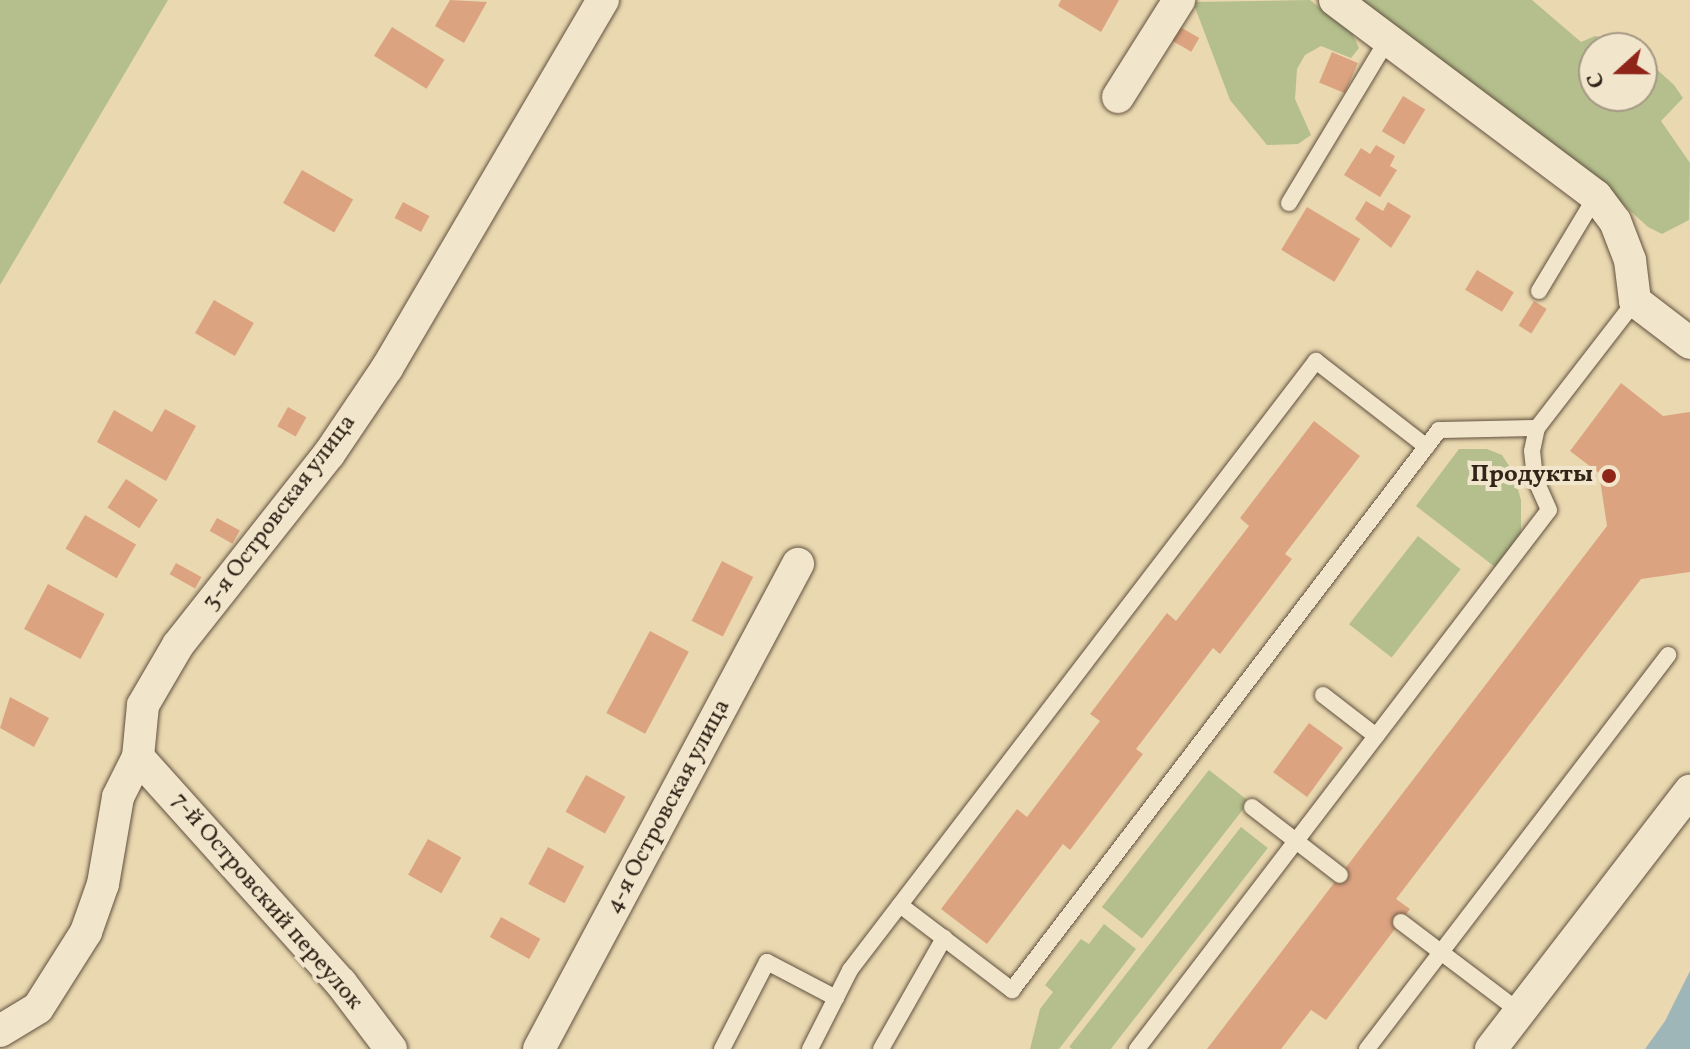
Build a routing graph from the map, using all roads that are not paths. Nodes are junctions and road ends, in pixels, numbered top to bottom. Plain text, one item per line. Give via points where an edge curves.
1 (603, 0) edge
2 (1179, 0) edge
3 (1335, 0) edge
4 (1388, 39) junction
5 (1118, 97) dead end
6 (1596, 196) junction
7 (1289, 203) dead end
8 (1539, 291) dead end
9 (1635, 301) junction
10 (1690, 343) edge
11 (1537, 428) junction
12 (1427, 447) junction
13 (798, 564) dead end
14 (1668, 655) dead end
15 (1323, 695) dead end
16 (1376, 736) junction
17 (138, 757) junction
18 (1690, 791) edge
19 (1252, 807) dead end
20 (1296, 841) junction
21 (1340, 875) dead end
22 (900, 905) junction
23 (1401, 922) dead end
24 (944, 938) junction
25 (1441, 952) junction
26 (836, 998) junction
27 (1520, 1012) junction
28 (0, 1031) edge
29 (544, 1039) edge
30 (391, 1049) edge
31 (522, 1049) edge
32 (722, 1049) edge
33 (810, 1049) edge
34 (881, 1049) edge
35 (1137, 1049) edge
36 (1367, 1049) edge
37 (1491, 1049) edge

1 - 17 street, 3-я Островская улица via 387,368 329,454 178,645 143,705
2 - 5 street
3 - 4 street
4 - 6 street
4 - 7 lane
6 - 8 lane
6 - 9 street via 1615,221 1630,260
9 - 10 street
9 - 11 lane
11 - 12 lane via 1439,430
11 - 16 lane via 1532,451 1535,479 1549,510
12 - 22 lane via 1316,361
12 - 24 lane via 1012,990
13 - 29 street, 4-я Островская улица
14 - 25 lane
15 - 16 lane
16 - 20 lane
17 - 28 street, 3-я Островская улица via 118,797 103,884 86,932 38,1008
17 - 30 street, 7-й Островский переулок via 341,983
18 - 27 street
19 - 20 lane
20 - 21 lane
20 - 35 lane
22 - 24 lane
22 - 26 lane via 850,970
23 - 25 lane
24 - 34 lane
25 - 27 lane
25 - 36 lane
26 - 32 lane via 767,962
26 - 33 lane
27 - 37 street
29 - 31 lane

